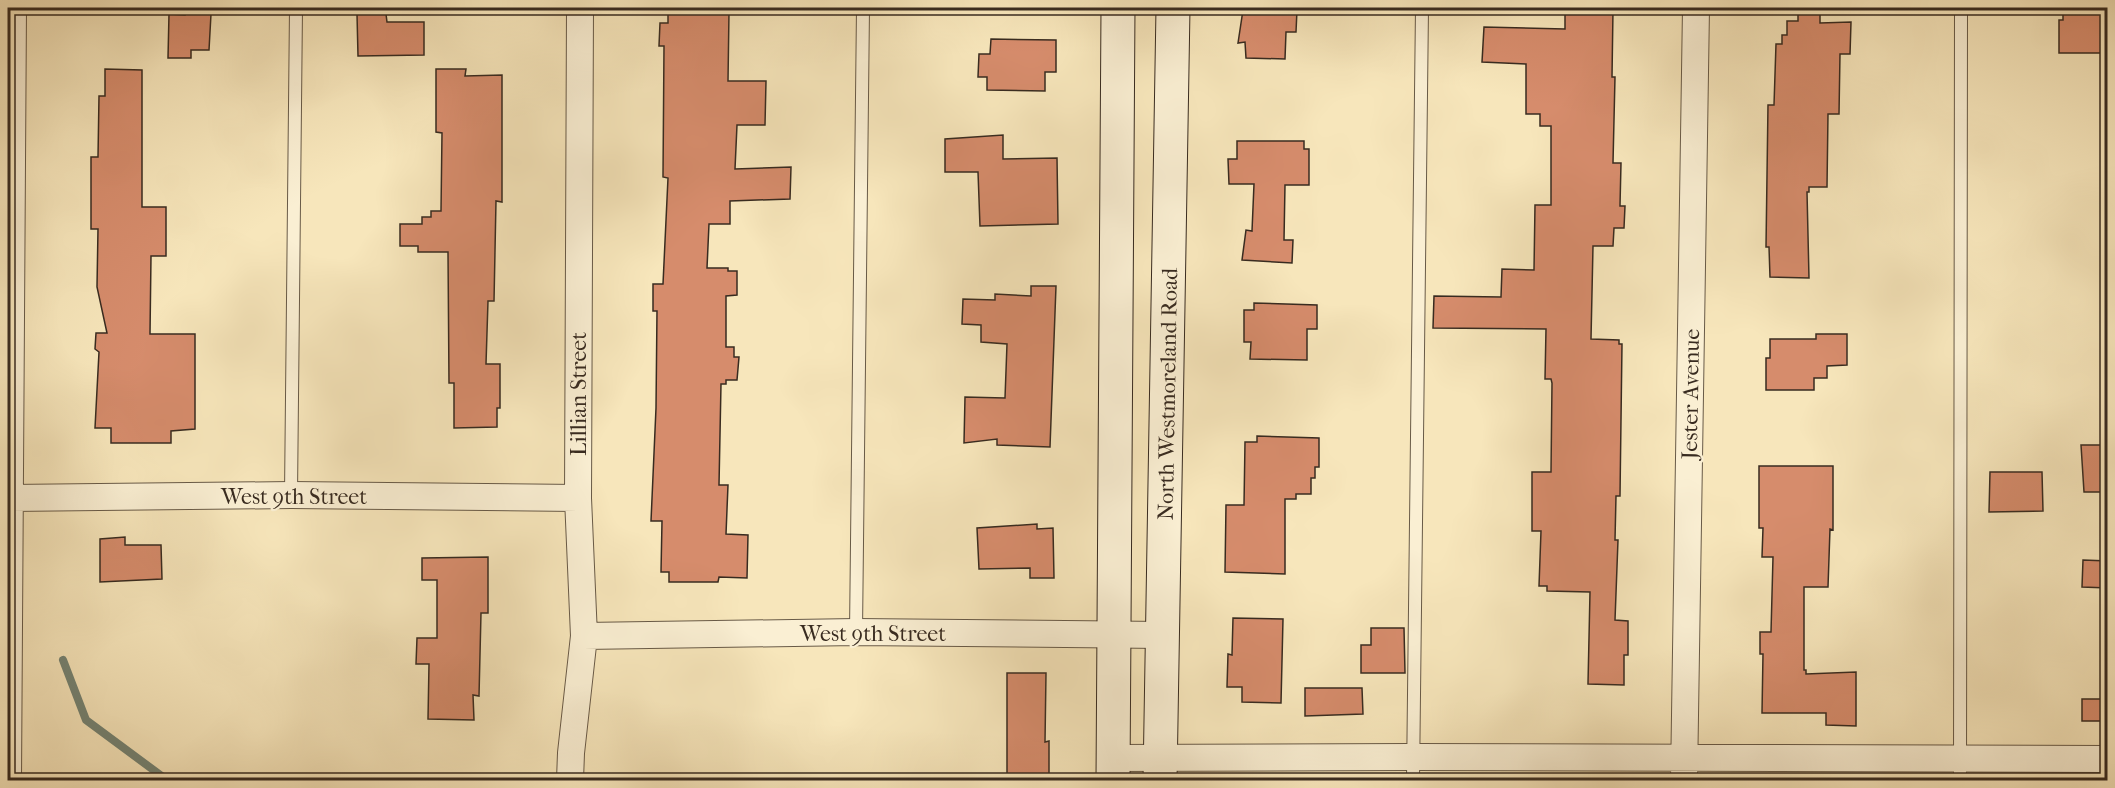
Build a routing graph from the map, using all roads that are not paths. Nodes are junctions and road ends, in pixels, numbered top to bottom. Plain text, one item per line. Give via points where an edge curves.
1 (13, 8) edge
2 (296, 8) edge
3 (580, 8) edge
4 (863, 8) edge
5 (1118, 8) edge
6 (1173, 8) edge
7 (1422, 8) edge
8 (1696, 8) edge
9 (1961, 8) edge
10 (291, 495) junction
11 (10, 498) junction
12 (578, 498) junction
13 (856, 632) junction
14 (1115, 634) junction
15 (1163, 634) junction
16 (584, 636) junction
17 (2108, 759) edge
18 (1113, 769) edge
19 (1160, 769) edge
20 (1413, 769) edge
21 (1684, 770) edge
22 (1960, 770) edge
23 (8, 780) edge
24 (570, 780) edge

1 - 11 street
2 - 10 lane
3 - 12 street, Lillian Street
4 - 13 lane
5 - 14 main road
6 - 15 main road, North Westmoreland Road
7 - 20 lane
8 - 21 street, Jester Avenue
9 - 22 lane
10 - 11 street, West 9th Street
10 - 12 street, West 9th Street
11 - 23 street
12 - 16 street, Lillian Street
13 - 14 street, West 9th Street
13 - 16 street, West 9th Street
14 - 15 street, West 9th Street
14 - 18 main road
15 - 19 main road, North Westmoreland Road
16 - 24 street, Lillian Street
17 - 22 street
18 - 19 street
19 - 20 street
20 - 21 street
21 - 22 street

